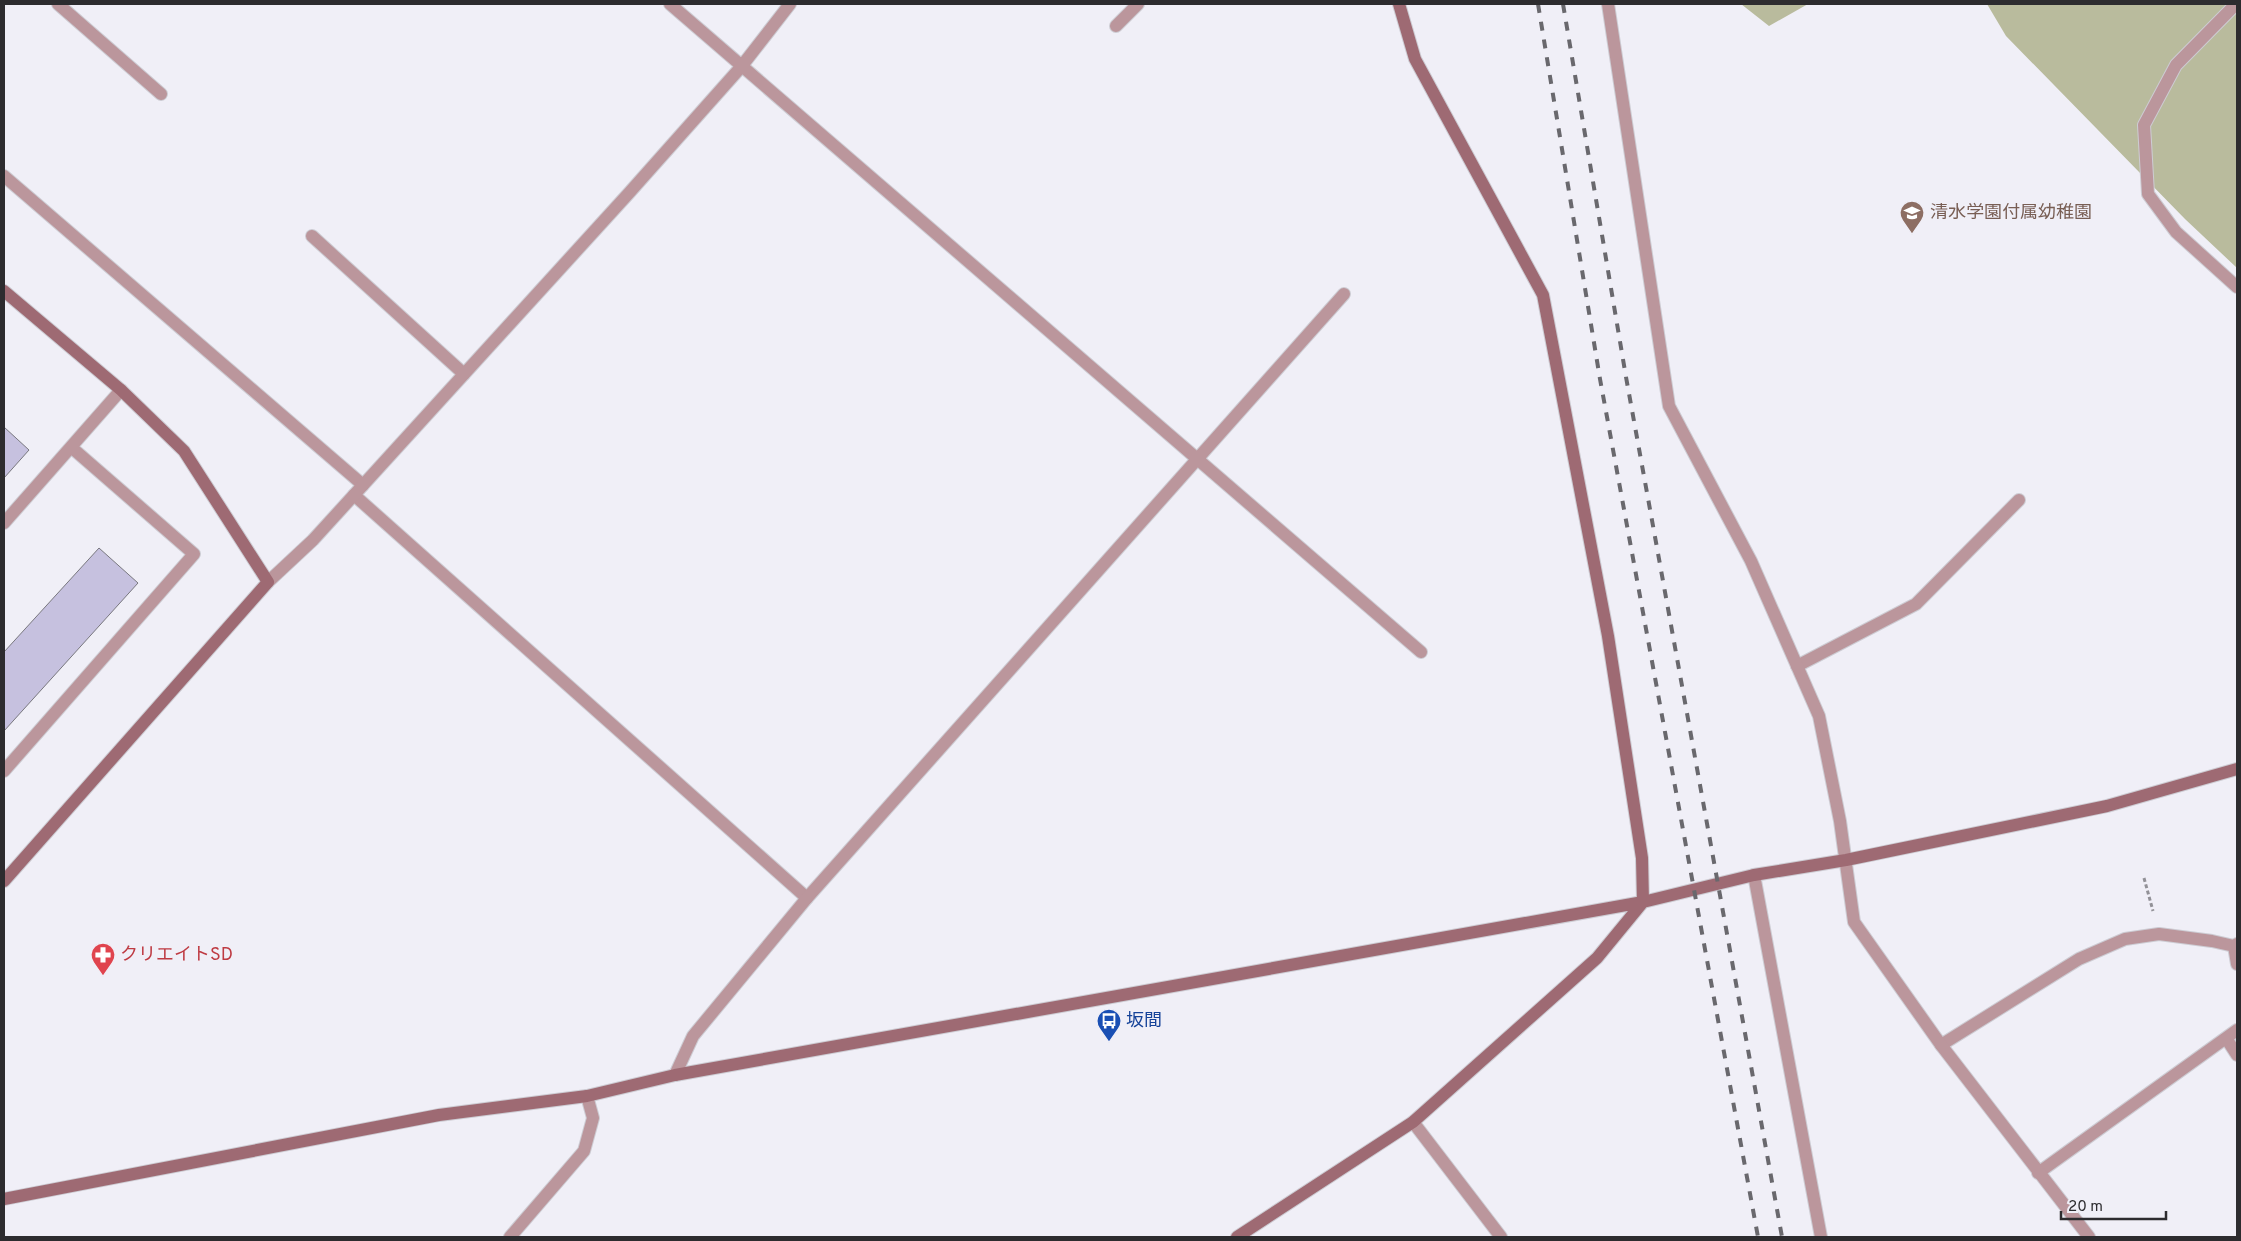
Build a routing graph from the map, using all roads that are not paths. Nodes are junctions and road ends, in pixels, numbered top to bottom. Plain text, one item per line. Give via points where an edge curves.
1 (58, 4) edge
2 (670, 4) edge
3 (790, 4) edge
4 (1138, 4) edge
5 (1398, 4) edge
6 (1608, 4) edge
7 (2236, 4) edge
8 (1116, 26) dead end
9 (741, 67) junction
10 (161, 94) dead end
11 (4, 176) edge
12 (312, 236) dead end
13 (2237, 287) edge
14 (4, 292) edge
15 (1344, 294) dead end
16 (464, 374) junction
17 (121, 390) junction
18 (71, 447) junction
19 (1197, 458) junction
20 (363, 485) junction
21 (354, 495) junction
22 (2019, 500) dead end
23 (4, 523) edge
24 (268, 582) junction
25 (1420, 652) dead end
26 (1797, 666) junction
27 (2237, 769) edge
28 (4, 771) edge
29 (1846, 860) junction
30 (1754, 875) junction
31 (4, 881) edge
32 (807, 898) junction
33 (1643, 902) junction
34 (2235, 945) edge
35 (2237, 964) edge
36 (2237, 1030) edge
37 (2226, 1038) junction
38 (1941, 1045) junction
39 (2237, 1055) edge
40 (675, 1075) junction
41 (587, 1096) junction
42 (1413, 1122) junction
43 (2038, 1173) junction
44 (4, 1199) edge
45 (510, 1237) edge
46 (1238, 1237) edge
47 (1501, 1237) edge
48 (1821, 1237) edge
49 (2089, 1237) edge

1 - 10 street
2 - 9 street
3 - 9 street
4 - 8 street
5 - 33 street via 1414,59 1543,295 1608,636 1642,858
6 - 26 street via 1668,406 1750,561
7 - 13 street via 2176,65 2144,125 2148,194 2176,232
9 - 16 street
9 - 19 street
11 - 20 street
12 - 16 street
14 - 17 street
15 - 19 street
16 - 20 street
17 - 18 street
17 - 24 street via 184,451
18 - 23 street
18 - 28 street via 194,554
19 - 25 street
19 - 32 street
20 - 21 street
21 - 24 street
21 - 32 street
22 - 26 street via 1916,604
24 - 31 street
26 - 29 street via 1819,716
27 - 29 street via 2107,806
29 - 30 street
29 - 38 street via 1854,922
30 - 33 street
30 - 48 street
32 - 40 street via 693,1036
33 - 40 street
33 - 42 street via 1597,958
34 - 35 street
34 - 38 street via 2159,934 2125,939 2079,959
36 - 37 street
37 - 39 street
37 - 43 street
38 - 43 street
40 - 41 street
41 - 44 street via 439,1115
41 - 45 street via 593,1118 584,1151
42 - 46 street
42 - 47 street
43 - 49 street

